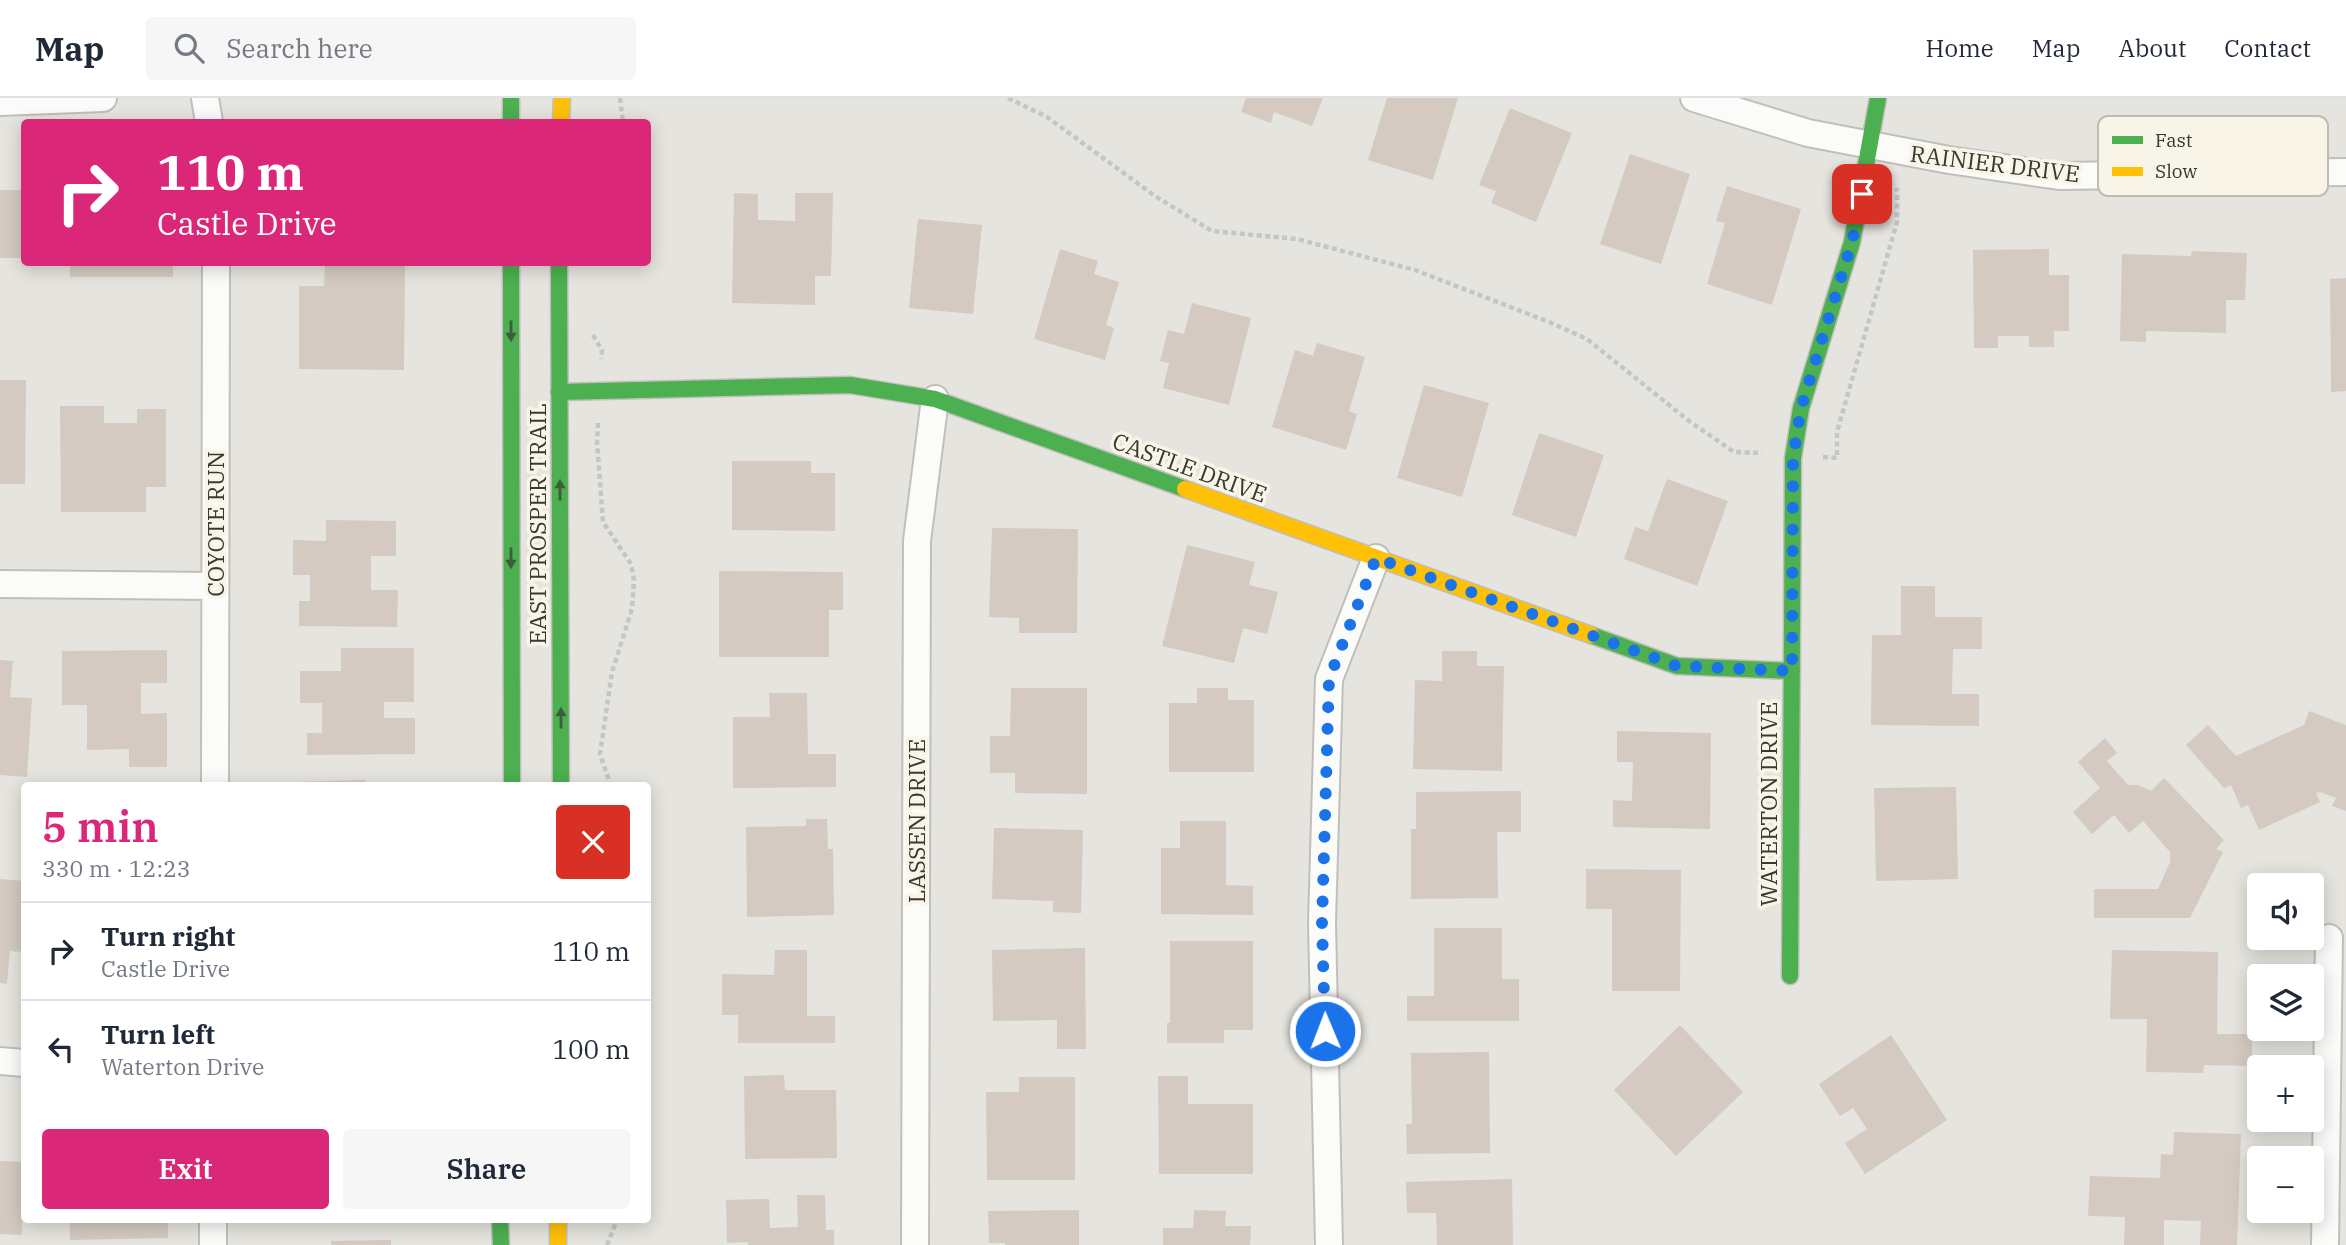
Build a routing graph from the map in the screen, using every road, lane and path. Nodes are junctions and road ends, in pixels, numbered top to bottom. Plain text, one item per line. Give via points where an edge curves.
1 (103, 98) edge
2 (205, 98) edge
3 (511, 98) edge
4 (562, 98) edge
5 (620, 98) edge
6 (1008, 98) edge
7 (1694, 98) edge
8 (1878, 98) edge
9 (0, 102) edge
10 (208, 119) edge
11 (511, 119) edge
12 (561, 119) edge
13 (623, 119) edge
14 (1871, 145) junction
15 (1903, 152) junction
16 (2328, 172) edge
17 (2346, 172) edge
18 (2098, 175) edge
19 (216, 266) edge
20 (511, 266) edge
21 (559, 266) edge
22 (590, 329) dead end
23 (600, 391) junction
24 (559, 392) junction
25 (935, 399) junction
26 (1794, 455) junction
27 (1376, 558) junction
28 (0, 584) edge
29 (215, 586) junction
30 (1792, 671) junction
31 (215, 782) edge
32 (512, 782) edge
33 (561, 782) edge
34 (610, 782) edge
35 (2329, 938) dead end
36 (1790, 976) dead end
37 (0, 1061) edge
38 (21, 1063) edge
39 (213, 1223) edge
40 (500, 1223) edge
41 (558, 1223) edge
42 (616, 1223) edge
43 (213, 1245) edge
44 (501, 1245) edge
45 (558, 1245) edge
46 (607, 1245) edge
47 (915, 1245) edge
48 (1329, 1245) edge
49 (2325, 1245) edge

1 - 9 street
2 - 10 street
3 - 11 street
4 - 12 street
5 - 13 path
6 - 26 path via 1047,117 1154,196 1212,231 1297,239 1427,274 1587,339 1734,452
7 - 14 street, RAINIER DRIVE via 1808,133
8 - 14 street, WATERTON DRIVE
14 - 15 street, RAINIER DRIVE
14 - 26 street, WATERTON DRIVE via 1852,242 1801,408
15 - 18 street, RAINIER DRIVE via 2059,176
15 - 26 path via 1897,222 1837,432 1837,458
16 - 17 street, RAINIER DRIVE
19 - 29 street, COYOTE RUN
20 -> 32 street, EAST PROSPER TRAIL
21 - 24 street, EAST PROSPER TRAIL
22 - 23 path via 602,351
23 - 24 street, CASTLE DRIVE
23 - 25 street, CASTLE DRIVE via 850,385
23 - 34 path via 597,442 603,522 631,564 634,580 632,609 612,672 600,754
33 -> 24 street, EAST PROSPER TRAIL
25 - 27 street, CASTLE DRIVE
25 - 47 street, LASSEN DRIVE via 917,541
26 - 30 street, WATERTON DRIVE
27 - 30 street, CASTLE DRIVE via 1677,666
27 - 48 street via 1329,679 1322,923
28 - 29 street
29 - 31 street, COYOTE RUN
30 - 36 street, WATERTON DRIVE
35 - 49 street
37 - 38 street
39 - 43 street
40 - 44 street
41 - 45 street
42 - 46 path

